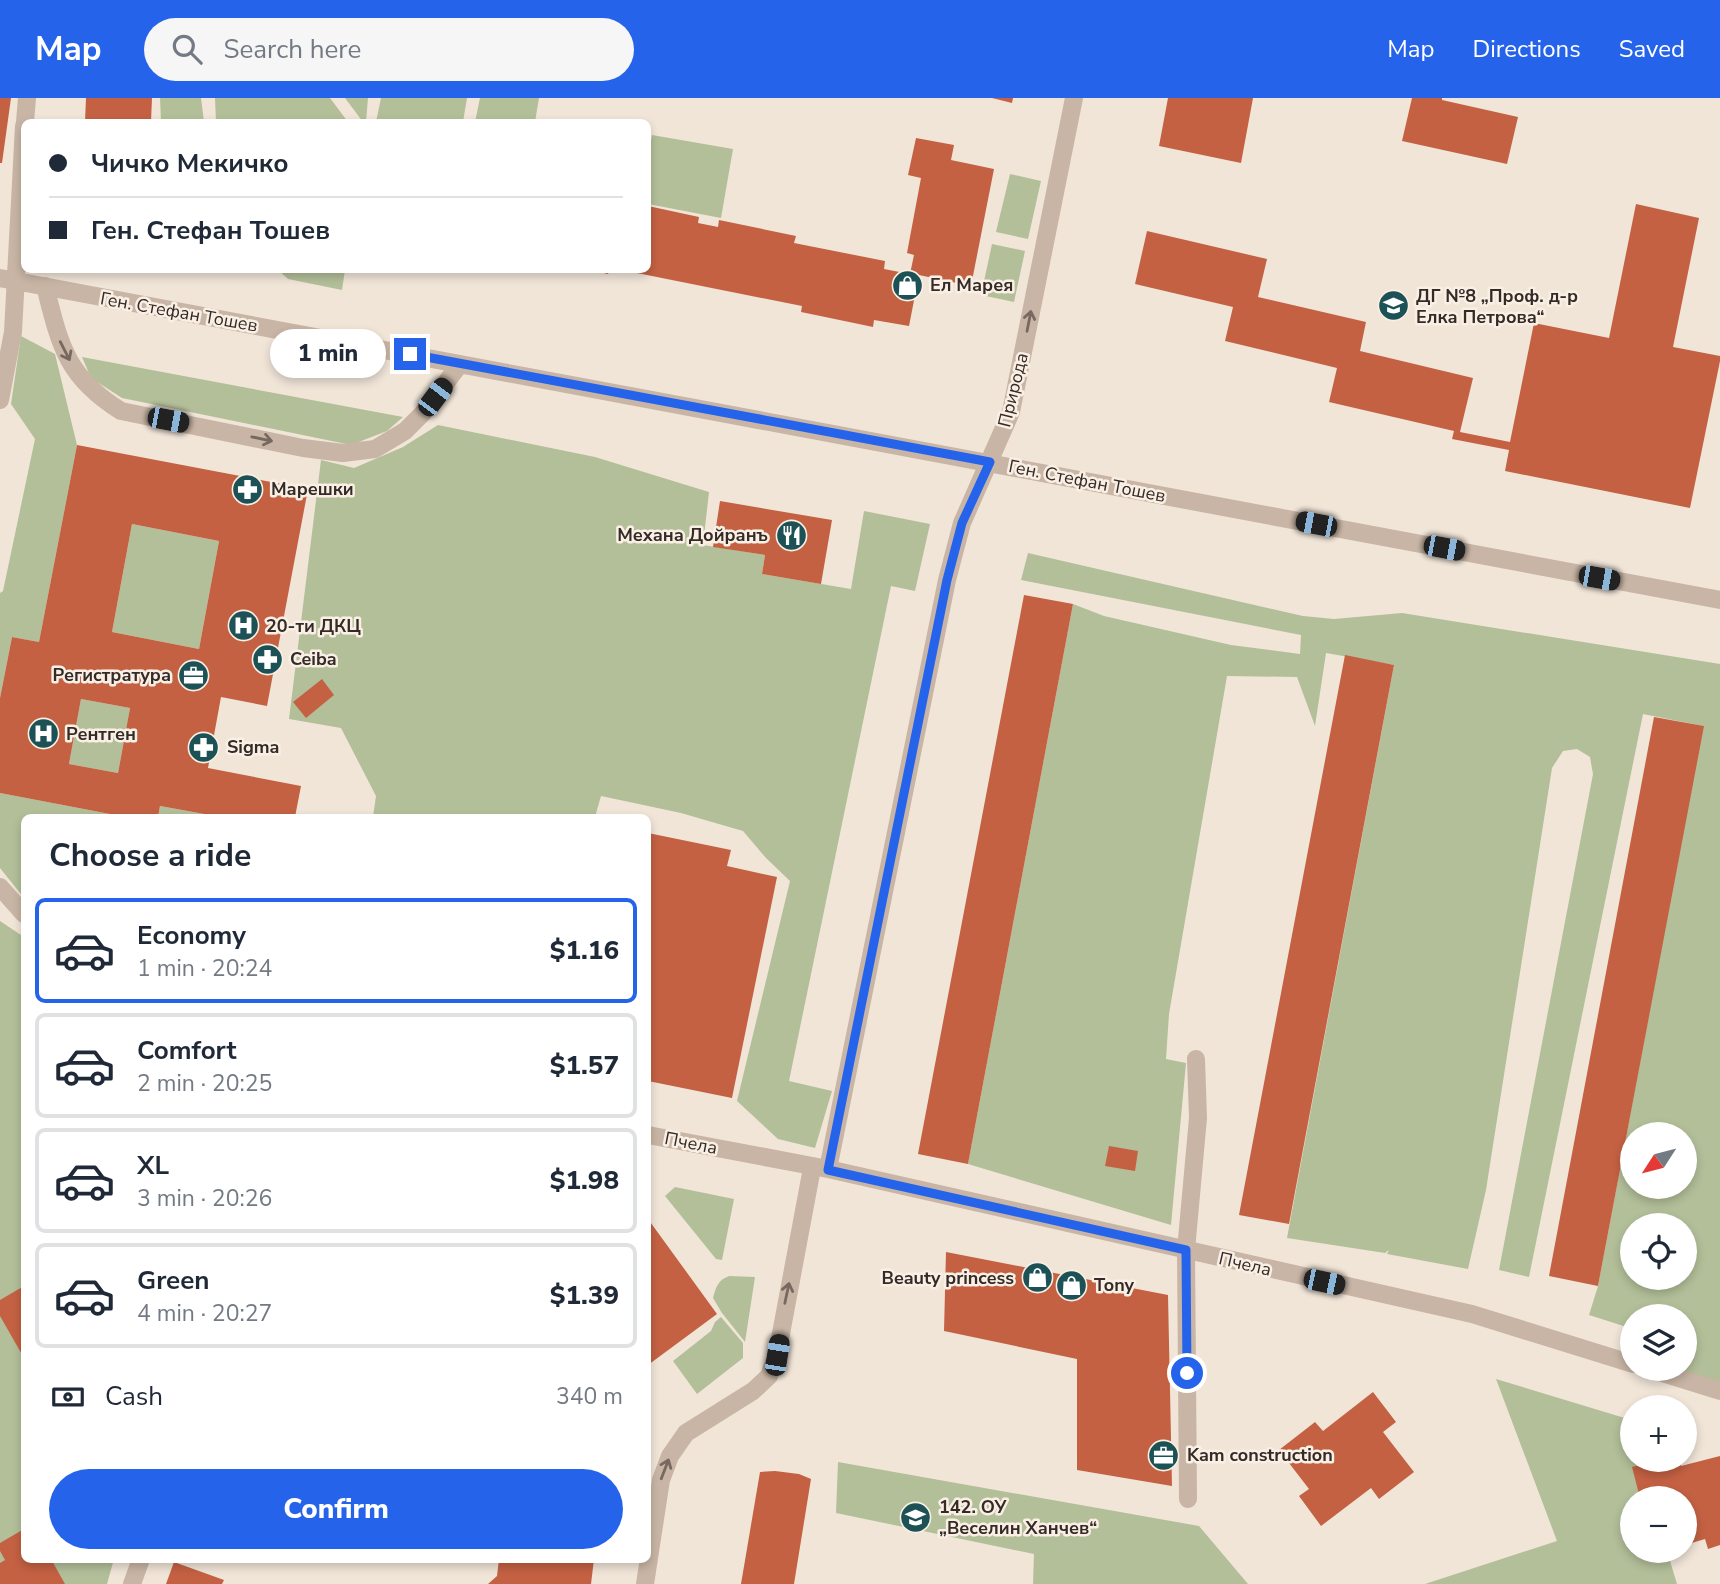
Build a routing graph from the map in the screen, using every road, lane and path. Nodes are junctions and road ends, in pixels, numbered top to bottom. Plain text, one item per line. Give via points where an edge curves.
1 (27, 98) edge
2 (1074, 98) edge
3 (25, 119) edge
4 (21, 160) edge
5 (8, 279) edge
6 (45, 286) junction
7 (460, 364) junction
8 (0, 400) edge
9 (990, 462) junction
10 (1720, 600) edge
11 (0, 887) edge
12 (21, 911) edge
13 (1196, 1059) dead end
14 (651, 1136) edge
15 (820, 1169) junction
16 (1186, 1250) junction
17 (1620, 1360) edge
18 (1688, 1381) edge
19 (1720, 1391) edge
20 (1188, 1499) dead end
21 (651, 1545) edge
22 (140, 1563) edge
23 (648, 1563) edge
24 (132, 1584) edge
25 (645, 1584) edge

1 - 3 street
9 -> 2 street, Природа via 1011,412
4 - 5 street
5 - 6 street, Ген. Стефан Тошев
5 - 8 street via 13,332
6 - 7 street, Ген. Стефан Тошев
6 -> 7 street via 60,343 79,378 121,411 303,448 342,453 375,449 391,441 423,413
7 - 9 street, Ген. Стефан Тошев
9 - 10 street, Ген. Стефан Тошев
9 - 15 street, Природа via 962,523 947,580
11 - 12 street
13 - 16 street via 1198,1118
14 - 15 street, Пчела
15 - 16 street, Пчела
21 -> 15 street, Природа via 661,1480 686,1433 769,1377
16 - 17 street, Пчела via 1472,1314
16 - 20 street
18 - 19 street
22 - 24 street
25 -> 23 street, Природа

